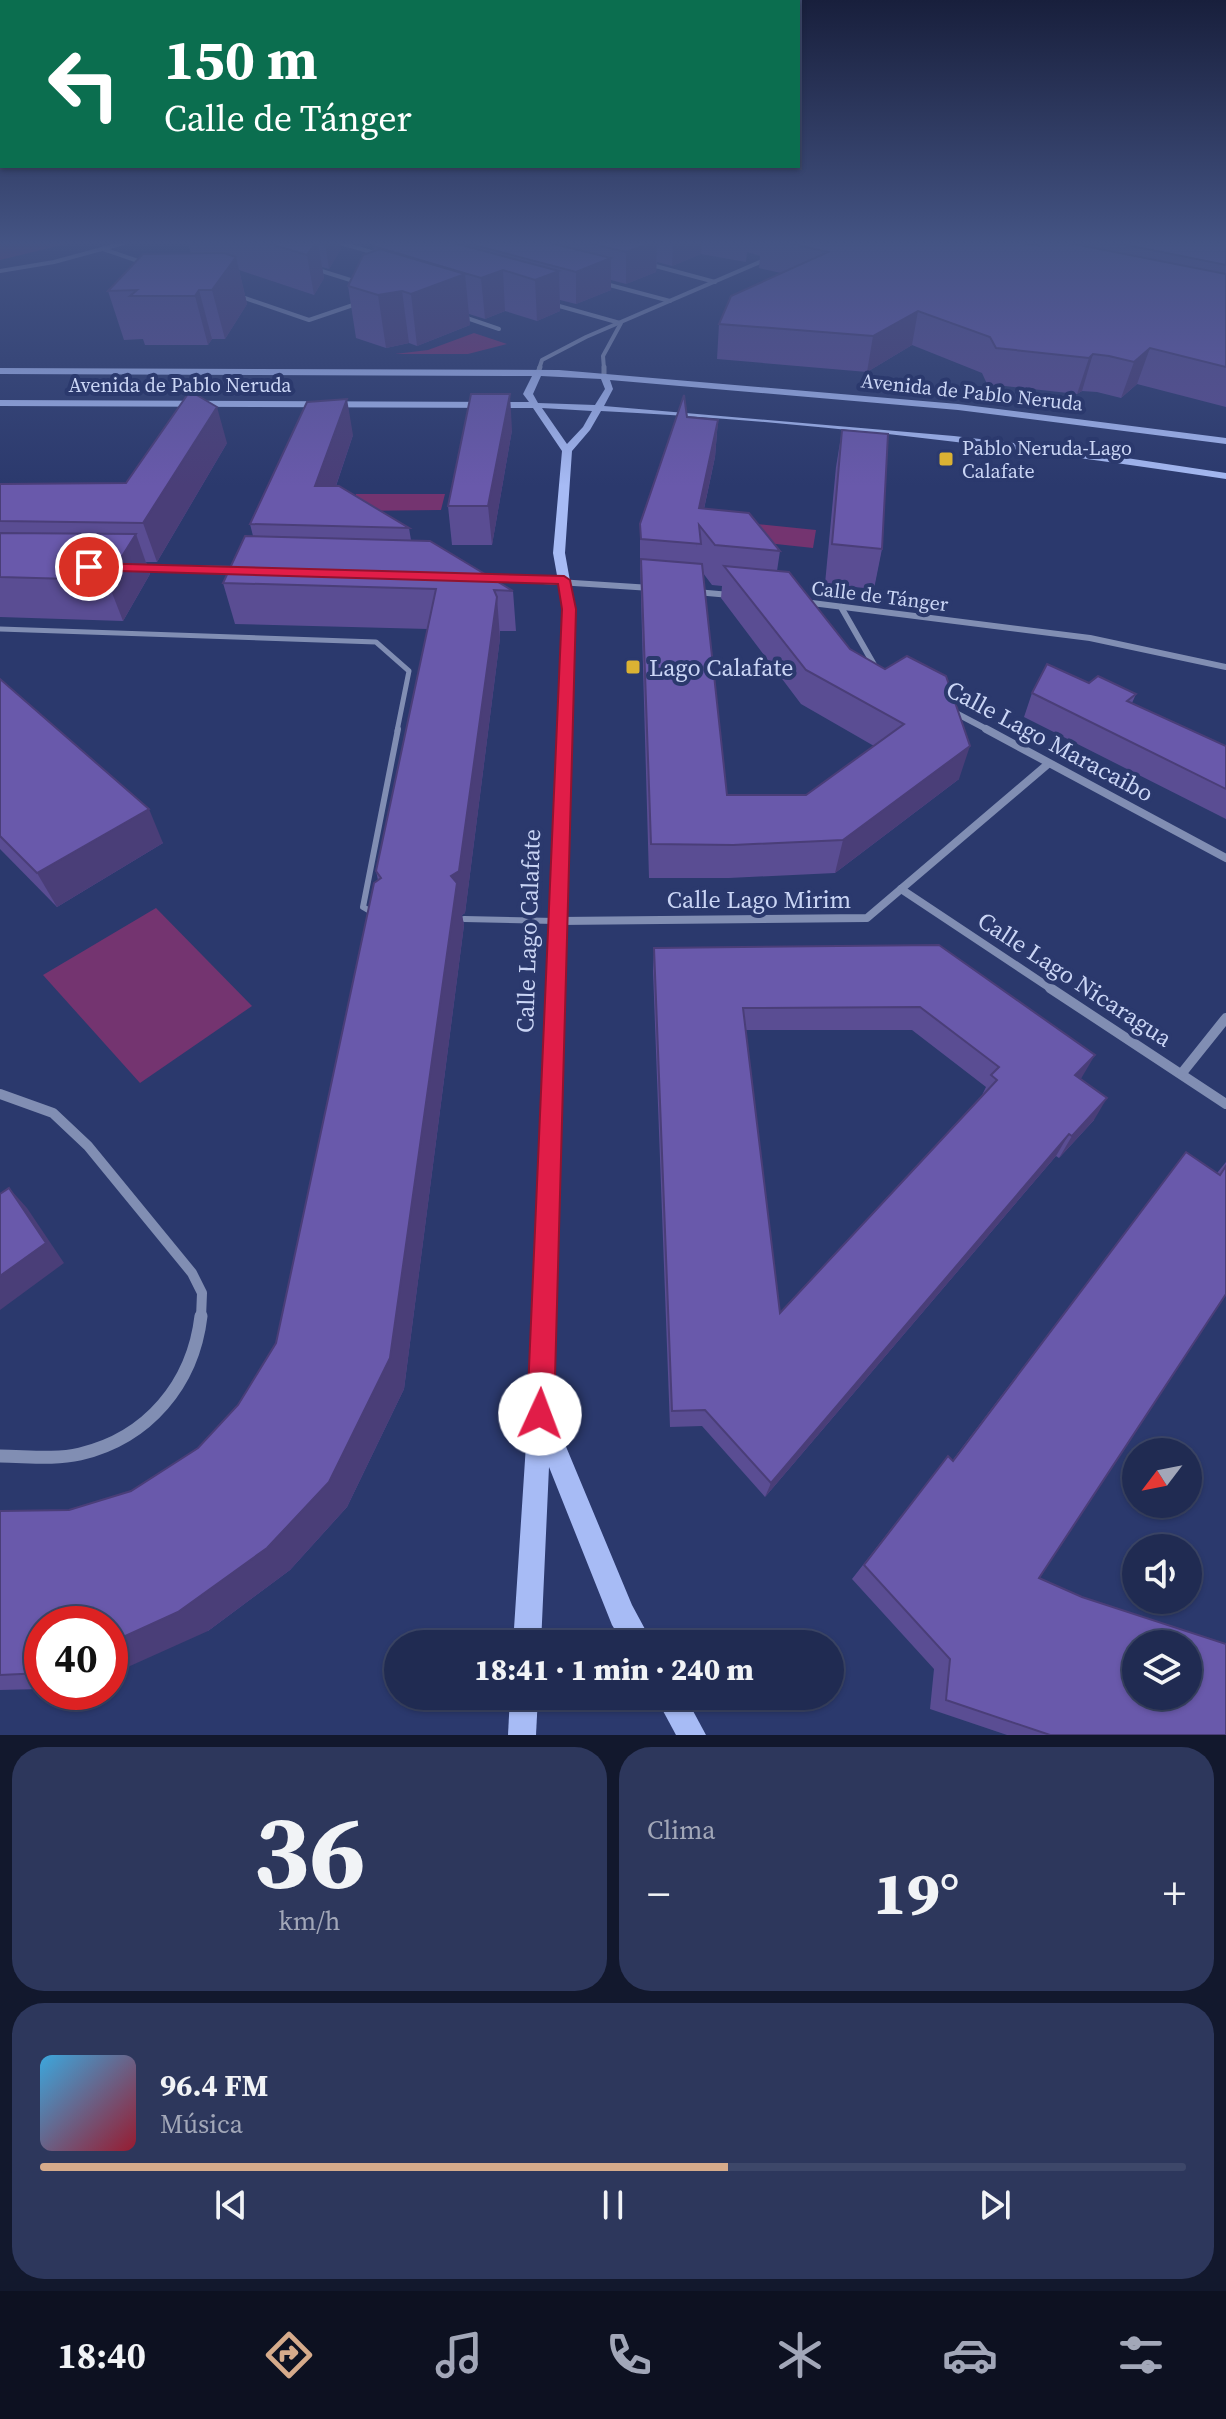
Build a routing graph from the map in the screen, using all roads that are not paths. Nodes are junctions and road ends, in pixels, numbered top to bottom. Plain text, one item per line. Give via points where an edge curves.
1 (484, 324) edge
2 (619, 324) edge
3 (620, 324) edge
4 (499, 329) dead end
5 (0, 371) edge
6 (538, 373) junction
7 (604, 377) junction
8 (0, 403) edge
9 (538, 407) junction
10 (599, 409) junction
11 (1226, 441) edge
12 (567, 451) junction
13 (1226, 476) edge
14 (126, 568) edge
15 (252, 570) edge
16 (470, 577) edge
17 (564, 580) junction
18 (659, 589) edge
19 (691, 592) edge
20 (739, 596) edge
21 (800, 602) edge
22 (841, 607) junction
23 (0, 629) edge
24 (1226, 667) edge
25 (890, 677) edge
26 (943, 706) edge
27 (1048, 764) junction
28 (1226, 858) edge
29 (901, 889) junction
30 (464, 919) dead end
31 (385, 920) edge
32 (559, 921) junction
33 (1226, 1018) edge
34 (1182, 1073) junction
35 (0, 1094) edge
36 (1226, 1104) edge
37 (540, 1414) junction
38 (0, 1456) edge
39 (528, 1630) edge
40 (631, 1630) edge
41 (523, 1710) edge
42 (677, 1710) edge
43 (522, 1735) edge
44 (692, 1735) edge

1 - 4 street
2 - 6 street via 542,360
3 - 7 street via 603,356
5 - 6 main road, Avenida de Pablo Neruda
6 - 7 main road, Avenida de Pablo Neruda
6 - 9 main road via 528,394
7 - 10 main road via 609,389
7 - 11 main road, Avenida de Pablo Neruda via 943,405
8 - 9 main road, Avenida de Pablo Neruda
9 - 10 main road, Avenida de Pablo Neruda
9 - 12 main road
10 - 12 main road
10 - 13 main road, Avenida de Pablo Neruda via 954,439
12 - 17 main road, Calle Lago Calafate via 559,553
14 - 15 street
16 - 17 street
17 - 18 street
17 - 32 main road, Calle Lago Calafate via 569,609
19 - 20 street
21 - 22 street, Calle de Tánger
22 - 24 street, Calle de Tánger via 1090,638
22 - 25 street via 877,670
23 - 31 lane via 376,642 409,671 363,907
26 - 27 street, Calle Lago Maracaibo
27 - 28 street, Calle Lago Maracaibo
27 - 29 street, Calle Lago Mirim
29 - 32 street, Calle Lago Mirim via 867,918
29 - 34 street, Calle Lago Nicaragua
30 - 32 lane
32 - 37 main road, Calle Lago Calafate
33 - 34 street
34 - 36 street, Calle Lago Nicaragua
35 - 38 street via 53,1113 88,1146 202,1293 201,1331 191,1369 173,1397 143,1424 109,1445 78,1455
37 - 39 main road, Calle Lago Calafate
37 - 40 main road, Calle Lago Calafate
41 - 43 main road
42 - 44 main road

